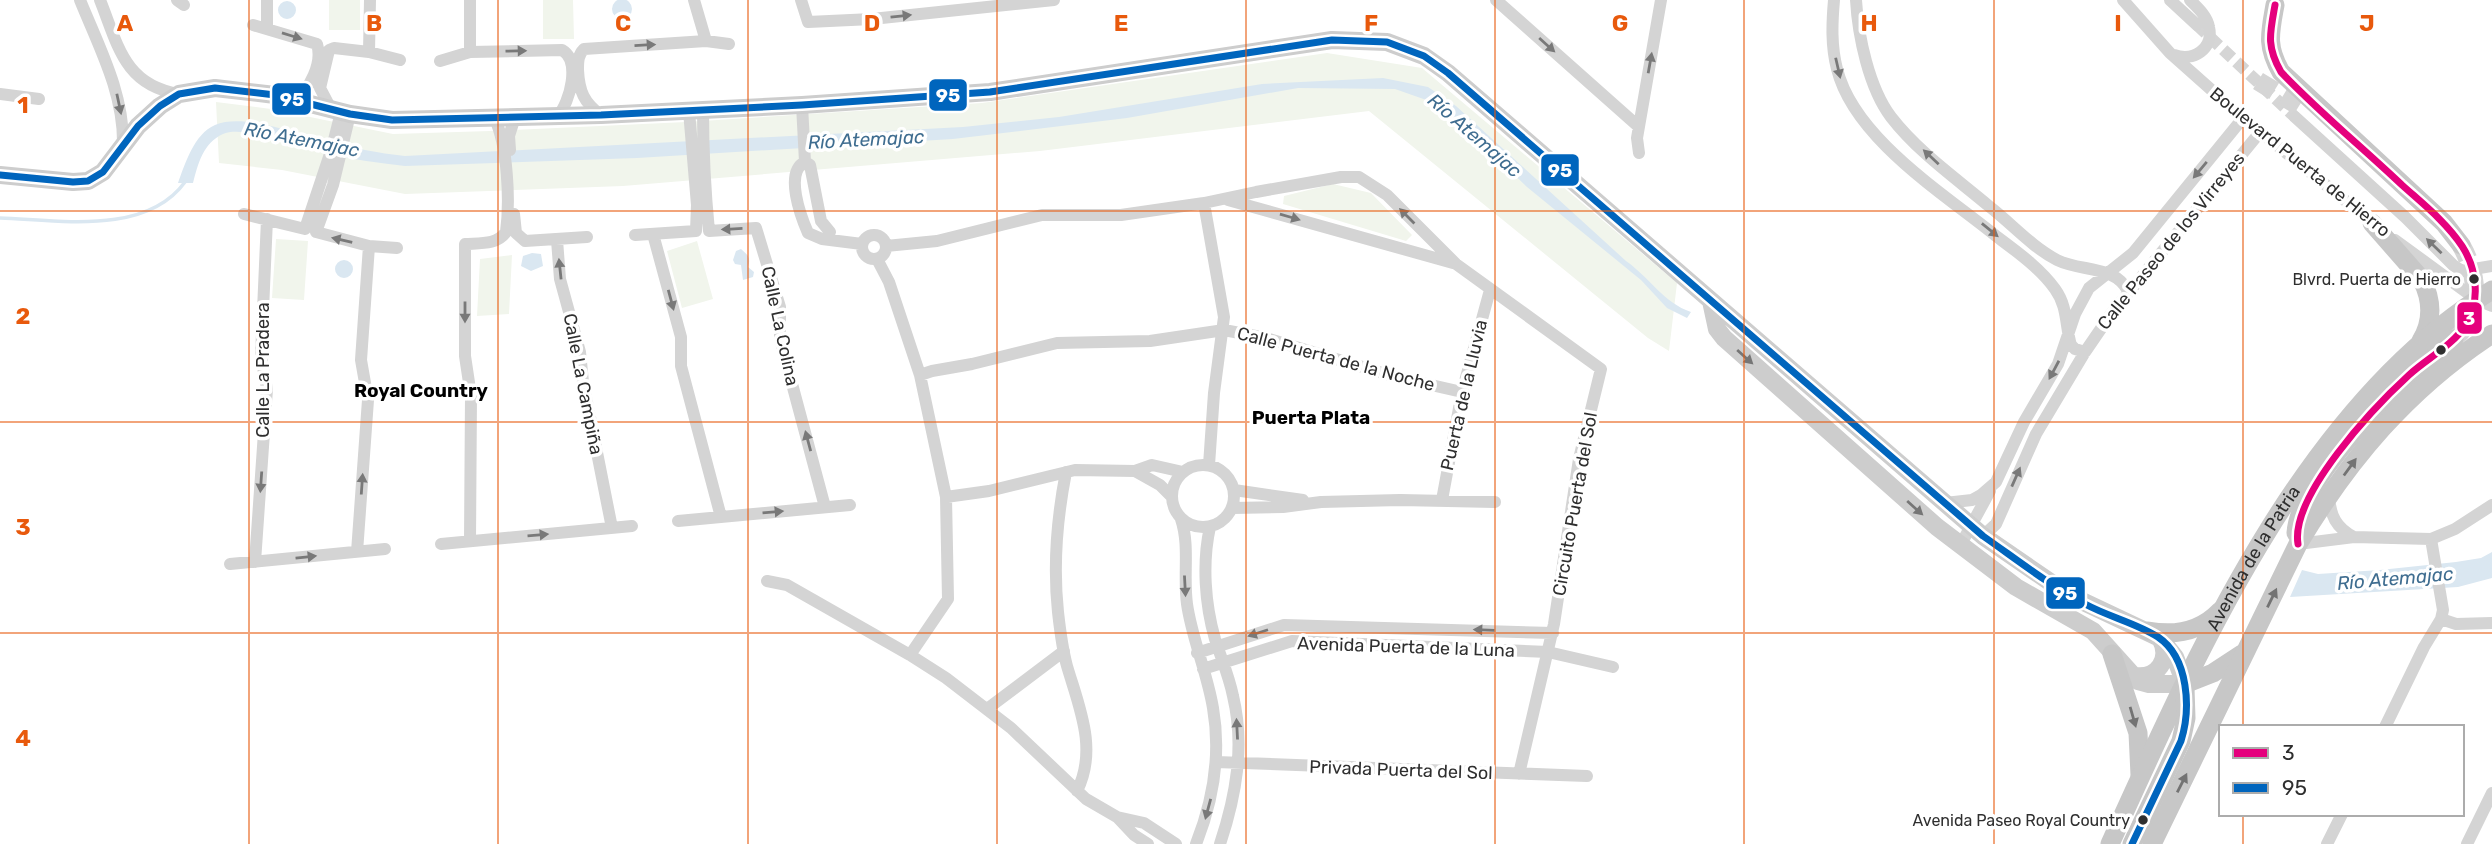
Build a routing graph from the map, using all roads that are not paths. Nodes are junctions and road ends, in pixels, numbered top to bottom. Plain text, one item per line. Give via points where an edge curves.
1 (80, 0) edge
2 (100, 0) edge
3 (267, 0) edge
4 (370, 0) edge
5 (470, 0) edge
6 (694, 0) edge
7 (801, 0) edge
8 (1054, 0) edge
9 (1496, 0) edge
10 (1661, 0) edge
11 (1833, 0) edge
12 (1856, 0) edge
13 (2123, 0) edge
14 (2170, 0) edge
15 (2190, 0) edge
16 (1035, 1) edge
17 (2275, 5) dead end
18 (1857, 19) junction
19 (1833, 20) junction
20 (253, 25) dead end
21 (2197, 25) tunnel mouth
22 (267, 28) junction
23 (706, 41) junction
24 (729, 44) dead end
25 (369, 52) junction
26 (470, 52) junction
27 (2170, 53) junction
28 (400, 60) dead end
29 (440, 61) dead end
30 (130, 69) junction
31 (112, 78) junction
32 (0, 94) edge
33 (179, 94) junction
34 (39, 99) dead end
35 (294, 101) junction
36 (2297, 111) joint
37 (802, 112) junction
38 (601, 115) junction
39 (558, 116) junction
40 (494, 117) junction
41 (515, 117) junction
42 (696, 117) junction
43 (341, 118) junction
44 (2244, 118) junction
45 (1639, 127) junction
46 (1901, 127) junction
47 (2260, 131) junction
48 (505, 136) junction
49 (123, 145) junction
50 (1883, 145) junction
51 (1639, 153) dead end
52 (332, 163) junction
53 (805, 163) junction
54 (698, 168) junction
55 (0, 175) edge
56 (510, 177) junction
57 (1224, 199) junction
58 (1204, 203) junction
59 (244, 214) dead end
60 (267, 219) junction
61 (2372, 223) junction
62 (653, 234) junction
63 (635, 235) dead end
64 (826, 236) junction
65 (587, 237) dead end
66 (557, 240) junction
67 (862, 244) junction
68 (369, 246) junction
69 (886, 246) junction
70 (397, 248) dead end
71 (877, 259) junction
72 (1456, 264) junction
73 (2492, 266) edge
74 (2107, 273) junction
75 (1490, 290) junction
76 (2128, 291) junction
77 (2487, 299) edge
78 (1711, 301) junction
79 (1224, 330) junction
80 (2492, 334) edge
81 (2069, 336) junction
82 (2454, 339) tunnel mouth
83 (2420, 344) junction
84 (2085, 352) junction
85 (920, 375) junction
86 (1771, 380) junction
87 (1462, 393) junction
88 (1826, 398) junction
89 (1209, 465) junction
90 (1135, 471) junction
91 (1066, 472) junction
92 (1183, 472) junction
93 (1878, 475) junction
94 (1996, 482) junction
95 (1234, 490) junction
96 (2293, 492) junction
97 (1171, 496) junction
98 (2329, 496) junction
99 (946, 497) junction
100 (1443, 500) junction
101 (1321, 502) junction
102 (1495, 502) dead end
103 (1945, 503) junction
104 (850, 505) dead end
105 (2492, 505) edge
106 (825, 507) junction
107 (1233, 508) junction
108 (721, 517) junction
109 (1181, 519) junction
110 (678, 521) dead end
111 (632, 526) dead end
112 (1210, 527) junction
113 (612, 528) junction
114 (1977, 531) junction
115 (2354, 537) junction
116 (2431, 539) junction
117 (470, 541) junction
118 (441, 544) dead end
119 (2298, 544) junction
120 (1960, 546) junction
121 (385, 549) dead end
122 (357, 552) junction
123 (255, 562) junction
124 (230, 564) dead end
125 (767, 581) dead end
126 (2016, 587) junction
127 (2226, 605) junction
128 (2087, 606) junction
129 (2441, 619) junction
130 (2492, 623) edge
131 (1395, 628) junction
132 (1553, 632) junction
133 (2154, 635) junction
134 (1395, 646) junction
135 (1218, 647) junction
136 (1064, 651) junction
137 (2245, 651) junction
138 (1548, 652) junction
139 (1197, 653) junction
140 (2112, 654) junction
141 (910, 655) junction
142 (1223, 662) junction
143 (1613, 667) dead end
144 (1203, 669) junction
145 (2132, 675) junction
146 (2185, 684) junction
147 (987, 709) junction
148 (2386, 725) edge
149 (1216, 762) junction
150 (1238, 764) junction
151 (1519, 774) junction
152 (1587, 776) dead end
153 (2138, 783) junction
154 (1077, 791) junction
155 (2492, 793) edge
156 (2341, 816) edge
157 (1117, 817) junction
158 (1148, 844) edge
159 (1176, 844) edge
160 (1196, 844) edge
161 (1220, 844) edge
162 (2110, 844) edge
163 (2132, 844) edge
164 (2152, 844) edge
165 (2327, 844) edge
166 (2467, 844) edge

1 - 31 street
2 - 30 street
3 - 22 street
4 - 25 street
5 - 26 street
6 - 23 street
7 -> 16 street via 808,22
8 - 16 street
9 -> 45 street
45 -> 10 street
11 - 19 street
12 - 18 street
13 - 27 street, Boulevard Puerta de Hierro
14 - 21 street
15 - 27 street via 2208,23 2209,40 2193,57
17 - 36 main road via 2269,36 2281,72 2444,223 2461,245
18 - 19 street
18 - 46 street via 1881,100
19 -> 50 street via 1842,85
20 - 22 street
22 -> 35 street via 319,47 310,85
23 - 24 street
38 -> 23 street via 586,102 578,86 579,56 584,48
25 - 28 street
25 - 43 street via 334,48 327,54 320,88
26 - 29 street
26 -> 39 street via 566,52 570,92
27 - 44 street, Boulevard Puerta de Hierro
30 - 31 street
30 - 33 street via 147,83
31 -> 49 street via 121,110
32 - 34 street
33 - 35 street via 228,89
33 - 49 street via 150,114
35 - 43 street
73 -> 36 street, Boulevard Puerta de Hierro via 2462,271 2452,265
37 - 42 street
37 - 53 street
37 - 78 street via 990,92 1332,40 1387,42 1424,56 1448,73
38 - 39 street
38 - 42 street
39 - 41 street
40 - 41 street
40 - 43 street
40 - 48 street
41 - 48 street
42 - 54 street, Calle La Colina
43 - 52 street
44 - 47 street, Boulevard Puerta de Hierro
44 -> 74 street, Calle Paseo de los Virreyes via 2133,253
45 - 51 street
46 - 50 street
74 -> 46 street via 2072,266 2043,251
47 - 61 street, Boulevard Puerta de Hierro
47 - 76 street, Calle Paseo de los Virreyes
48 - 56 street
49 - 55 street via 103,172 88,181
50 -> 81 street via 2045,278 2065,307
52 - 60 street via 305,229
68 -> 52 street via 316,232 333,185
53 - 64 street via 816,173
53 - 64 street via 795,173 800,212 808,233
54 - 62 street, Calle La Colina via 696,231
106 -> 54 street, Calle La Colina via 780,339 780,307 756,228 709,230 706,178
56 - 66 street via 516,233 525,241
56 -> 117 street via 502,238 465,244
57 - 58 street, Circuito Puerta del Sol
57 -> 72 street, Circuito Puerta del Sol
72 -> 57 street, Circuito Puerta del Sol via 1387,195 1359,177
58 - 69 street, Circuito Puerta del Sol via 1121,215 1042,215 937,241
58 - 79 street
59 - 60 street
60 -> 123 street, Calle La Pradera via 261,356 267,389
61 - 77 street, Boulevard Puerta de Hierro
61 - 83 main road via 2426,288 2431,314
62 - 63 street, Calle La Colina
62 -> 108 street via 681,337 681,366
64 - 67 street
65 - 66 street
113 -> 66 street, Calle La Campiña via 580,352 560,279
67 - 69 street via 876,235
67 - 71 street via 865,256
68 - 70 street
122 -> 68 street via 368,400 361,359
69 - 71 street
71 - 85 street
72 - 75 street, Circuito Puerta del Sol
74 - 76 street via 2120,279
74 - 81 street, Calle Paseo de los Virreyes via 2089,288
75 - 87 street, Puerta de la Lluvia
75 - 132 street, Circuito Puerta del Sol via 1601,369 1579,459
76 - 84 street, Calle Paseo de los Virreyes
77 - 83 main road, Avenida de la Patria
78 -> 86 street via 1717,329
78 - 88 street
79 - 85 street, Calle Puerta de la Noche via 1150,341 1056,343
79 - 87 street, Calle Puerta de la Noche
79 - 89 street
98 -> 80 main road, Avenida de la Patria via 2397,410 2430,379
81 - 84 street via 2075,349
81 -> 94 street, Calle Paseo de los Virreyes via 2059,364 2024,422
82 - 119 main road via 2392,391 2335,458 2301,515
83 - 96 main road, Avenida de la Patria via 2350,417
114 -> 84 street, Calle Paseo de los Virreyes via 1996,524 2036,434
85 - 99 street
86 - 88 street via 1786,375 1809,394
86 - 93 street
87 - 100 street, Puerta de la Lluvia
88 - 103 street
89 - 92 street
89 - 95 street via 1225,474
90 - 91 street
90 - 92 street via 1152,465
90 - 97 street
91 - 99 street
91 - 136 street via 1056,555
92 - 97 street
93 - 103 street via 1894,471 1928,500
93 -> 120 street
94 - 103 street via 1972,500
94 - 114 street, Calle Paseo de los Virreyes
95 - 101 street
95 - 107 street
96 - 119 main road via 2284,526 2287,537
96 - 127 main road, Avenida de la Patria
97 - 109 street
98 - 115 street via 2334,519
98 - 119 main road, Avenida de la Patria
99 - 141 street via 948,599
100 - 101 street
100 - 102 street
101 - 107 street
103 - 114 street
104 - 106 street
105 - 116 street
108 -> 106 street
107 - 112 street
108 - 110 street
109 - 112 street via 1189,525
109 -> 139 street via 1186,600
111 - 113 street
112 - 135 street via 1206,589
117 -> 113 street
114 - 120 street
114 - 128 street
115 - 116 street
115 - 119 street
116 - 129 street
117 - 118 street
137 -> 119 main road, Avenida de la Patria
120 - 126 street
121 - 122 street
123 -> 122 street
123 - 124 street
125 - 141 street via 787,585
126 - 128 street via 2030,581
126 - 140 street via 2093,631
127 - 133 main road via 2209,621 2188,631
127 - 146 main road, Avenida de la Patria
128 - 133 street
129 - 130 street via 2456,624
129 - 148 street
132 -> 131 street, Avenida Puerta de la Luna
131 - 134 street
131 -> 135 street, Avenida Puerta de la Luna via 1284,625
132 - 138 street, Circuito Puerta del Sol
133 - 145 street via 2165,656 2160,667 2147,676
133 - 146 street via 2175,657
134 - 138 street, Avenida Puerta de la Luna
134 - 142 street, Avenida Puerta de la Luna via 1293,641
135 - 139 street, Avenida Puerta de la Luna
135 - 142 street
136 - 147 street
136 - 154 street via 1087,744
137 - 146 main road via 2214,673
164 -> 137 main road, Avenida de la Patria
138 - 143 street, Avenida Puerta de la Luna
138 - 151 street, Circuito Puerta del Sol
139 - 144 street
140 - 145 street
140 -> 153 main road via 2138,733
141 - 147 street
142 - 144 street, Avenida Puerta de la Luna
150 -> 142 street via 1237,714
144 - 149 street via 1213,708
145 - 146 street via 2149,684
146 - 153 main road, Avenida de la Patria
146 - 163 main road via 2184,733
147 - 154 street
149 - 150 street, Privada Puerta del Sol
149 -> 160 street
150 - 151 street, Privada Puerta del Sol
150 - 161 street via 1233,803
151 - 152 street, Privada Puerta del Sol
153 - 162 main road, Avenida de la Patria
154 - 157 street
155 - 166 street
156 - 165 street
157 - 158 street
157 - 159 street via 1144,823

